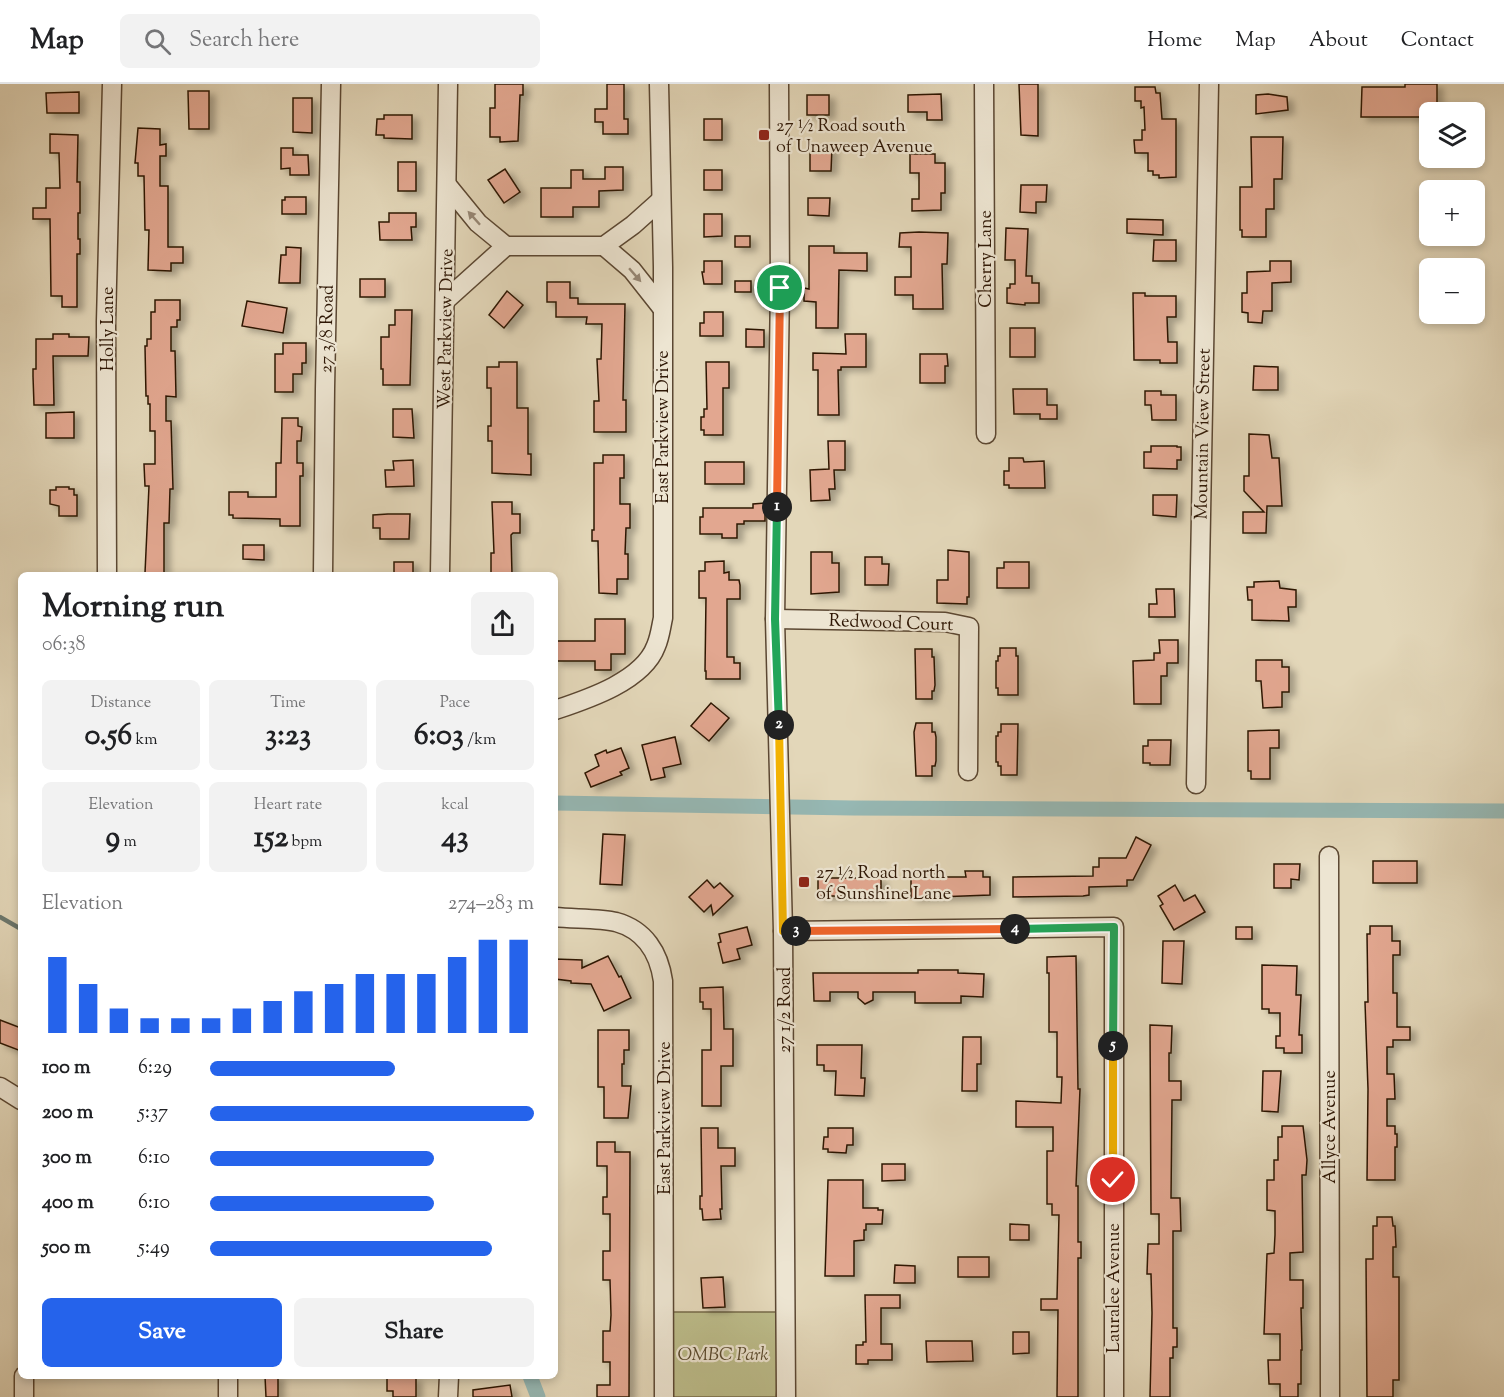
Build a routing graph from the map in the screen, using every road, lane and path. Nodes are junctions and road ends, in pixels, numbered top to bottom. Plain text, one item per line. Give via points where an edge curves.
1 (112, 84) edge
2 (331, 84) edge
3 (447, 84) edge
4 (659, 84) edge
5 (779, 84) edge
6 (984, 84) edge
7 (1209, 84) edge
8 (447, 185) junction
9 (661, 200) junction
10 (506, 246) junction
11 (604, 246) junction
12 (446, 300) junction
13 (662, 308) junction
14 (986, 434) dead end
15 (107, 572) edge
16 (323, 572) edge
17 (440, 572) edge
18 (775, 619) junction
19 (558, 709) edge
20 (968, 771) dead end
21 (1196, 784) dead end
22 (1329, 856) dead end
23 (558, 917) edge
24 (783, 931) junction
25 (0, 1087) edge
26 (18, 1098) edge
27 (24, 1379) edge
28 (228, 1379) edge
29 (448, 1379) edge
30 (24, 1397) edge
31 (228, 1397) edge
32 (448, 1397) edge
33 (664, 1397) edge
34 (786, 1397) edge
35 (1114, 1397) edge
36 (1330, 1397) edge

1 - 15 street, Holly Lane via 106,322
2 - 16 street, 27 3/8 Road
3 - 8 street, West Parkview Drive
4 - 9 street, East Parkview Drive
5 - 18 street, 27 1/2 Road
6 - 14 street, Cherry Lane
7 - 21 street, Mountain View Street
10 -> 8 street via 478,223
8 - 12 street, West Parkview Drive
9 - 11 street
9 - 13 street, East Parkview Drive
10 - 11 street
10 - 12 street
11 -> 13 street via 632,270
12 - 17 street, West Parkview Drive
13 - 19 street, East Parkview Drive via 663,618 656,647 643,666 627,679
18 - 20 street, Redwood Court via 933,621 969,627
18 - 24 street, 27 1/2 Road
22 - 36 street, Allyce Avenue
23 - 33 street, East Parkview Drive via 616,922 635,931 652,946 661,963
24 - 34 street, 27 1/2 Road
24 - 35 street, Lauralee Avenue via 1114,927
25 - 26 street
27 - 30 street
28 - 31 street
29 - 32 street

